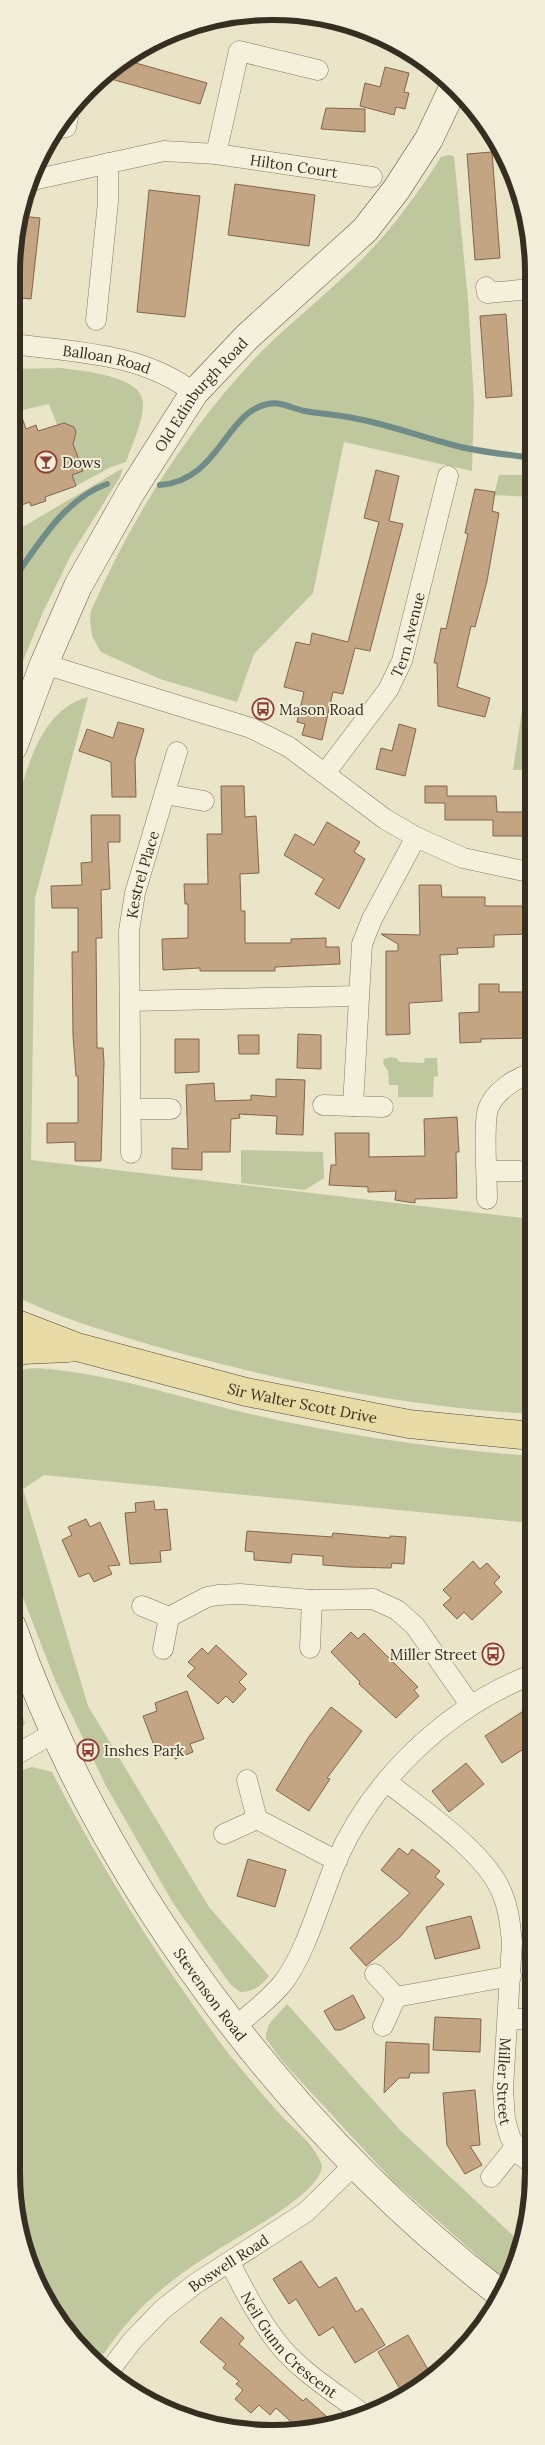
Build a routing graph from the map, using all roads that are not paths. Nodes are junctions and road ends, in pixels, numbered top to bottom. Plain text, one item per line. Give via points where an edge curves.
1 (318, 70) dead end
2 (451, 94) edge
3 (216, 154) junction
4 (108, 163) junction
5 (372, 177) dead end
6 (38, 179) edge
7 (486, 287) dead end
8 (525, 290) edge
9 (96, 320) dead end
10 (20, 345) edge
11 (194, 393) junction
12 (448, 476) dead end
13 (44, 664) junction
14 (20, 729) edge
15 (177, 752) dead end
16 (326, 772) junction
17 (165, 794) junction
18 (204, 801) dead end
19 (416, 837) junction
20 (525, 870) edge
21 (358, 996) junction
22 (130, 1001) junction
23 (525, 1076) edge
24 (322, 1106) dead end
25 (353, 1106) junction
26 (383, 1107) dead end
27 (130, 1109) junction
28 (171, 1109) dead end
29 (131, 1153) dead end
30 (487, 1171) junction
31 (520, 1171) dead end
32 (488, 1199) dead end
33 (20, 1325) edge
34 (77, 1347) junction
35 (20, 1351) edge
36 (525, 1435) edge
37 (312, 1600) junction
38 (142, 1606) dead end
39 (169, 1617) junction
40 (20, 1646) edge
41 (310, 1648) dead end
42 (163, 1649) dead end
43 (525, 1679) edge
44 (471, 1706) junction
45 (55, 1732) junction
46 (20, 1752) edge
47 (246, 1780) dead end
48 (387, 1782) junction
49 (257, 1819) junction
50 (224, 1834) dead end
51 (336, 1861) junction
52 (375, 1974) dead end
53 (511, 1976) junction
54 (396, 1996) junction
55 (525, 2019) edge
56 (509, 2020) junction
57 (383, 2026) dead end
58 (234, 2027) junction
59 (516, 2146) junction
60 (525, 2158) edge
61 (354, 2164) junction
62 (491, 2177) dead end
63 (230, 2263) junction
64 (496, 2290) edge
65 (112, 2367) edge
66 (358, 2410) edge

1 - 3 street via 239,51
2 - 11 street, Old Edinburgh Road via 430,139 365,230 247,337
3 - 4 street, Hilton Court via 164,151
3 - 5 street, Hilton Court
4 - 6 street, Hilton Court
4 - 9 street via 108,202
7 - 8 street via 487,293
10 - 11 street, Balloan Road via 104,355 153,369 176,379
11 - 13 street, Old Edinburgh Road via 131,492 78,586
12 - 16 street, Tern Avenue via 402,661 388,690
13 - 14 street, Old Edinburgh Road
13 - 16 street via 251,728 289,747
15 - 17 street, Kestrel Place
16 - 19 street via 386,819
17 - 18 street
17 - 22 street, Kestrel Place via 135,893 129,930
19 - 20 street via 462,858
19 - 21 street via 362,944
21 - 22 street
21 - 25 street
22 - 27 street, Kestrel Place
23 - 30 street via 504,1088 489,1108
24 - 25 street
25 - 26 street
27 - 28 street
27 - 29 street, Kestrel Place
30 - 31 street
30 - 32 street
33 - 34 main road, Sir Walter Scott Drive
34 - 35 main road, Sir Walter Scott Drive
34 - 36 main road, Sir Walter Scott Drive via 246,1392 409,1424
37 - 39 street via 218,1595
37 - 41 street
37 - 44 street via 373,1599 397,1610 415,1626
38 - 39 street
39 - 42 street
40 - 45 street, Stevenson Road
43 - 44 street
44 - 48 street via 422,1744
45 - 46 street
45 - 58 street, Stevenson Road via 134,1880
47 - 49 street
48 - 51 street via 360,1819
48 - 53 street, Miller Street via 474,1853 490,1871 510,1918
49 - 50 street
49 - 51 street
51 - 58 street via 296,1961 283,1983
52 - 54 street
53 - 54 street
53 - 56 street, Miller Street
54 - 57 street
55 - 56 street, Miller Street
56 - 59 street, Miller Street via 503,2094 505,2119
58 - 61 street, Stevenson Road
59 - 60 street, Miller Street
59 - 62 street
61 - 63 street, Boswell Road via 306,2212
61 - 64 street, Stevenson Road via 456,2260
63 - 65 street, Boswell Road via 195,2284 163,2310 132,2341
63 - 66 street, Neil Gunn Crescent via 277,2343 296,2362

